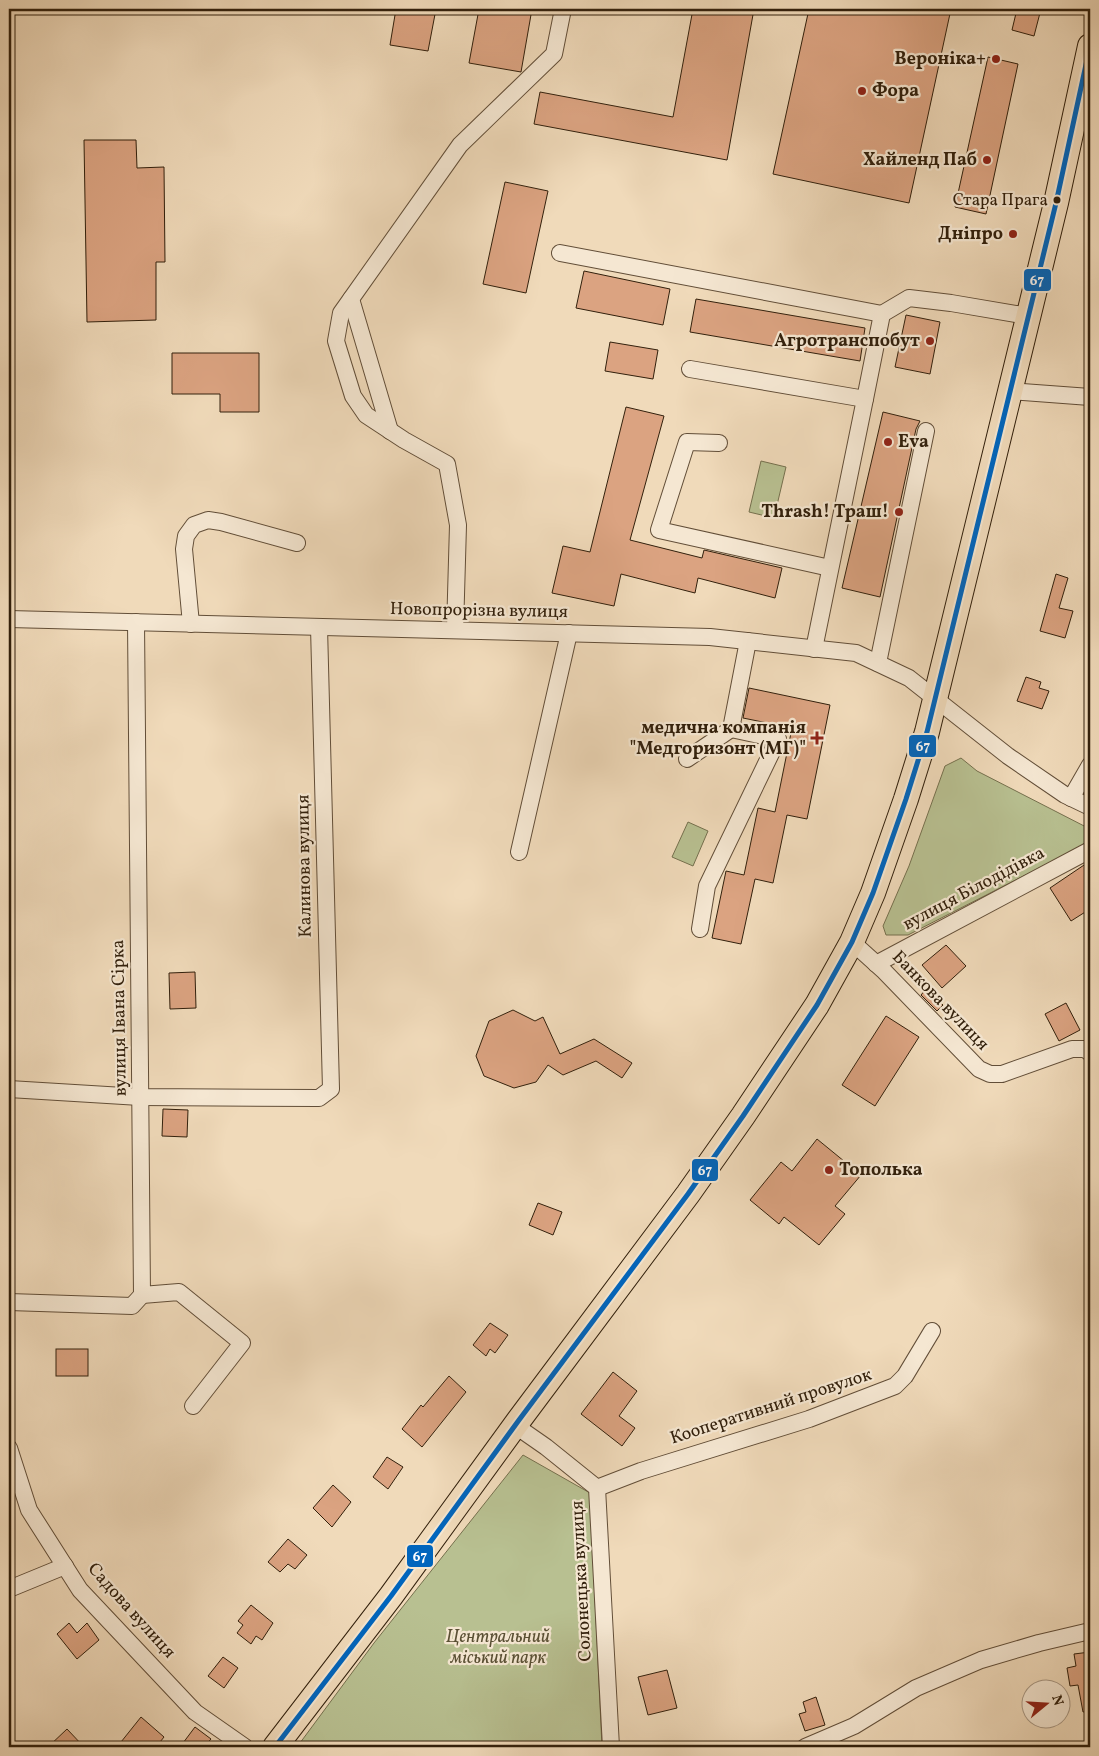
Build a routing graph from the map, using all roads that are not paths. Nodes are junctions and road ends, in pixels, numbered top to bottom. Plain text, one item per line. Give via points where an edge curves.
1 (563, 9) edge
2 (1090, 46) edge
3 (1082, 116) edge
4 (560, 253) dead end
5 (351, 299) junction
6 (882, 314) junction
7 (1028, 316) junction
8 (690, 369) dead end
9 (1010, 391) junction
10 (1090, 397) edge
11 (865, 399) junction
12 (390, 431) junction
13 (926, 431) dead end
14 (719, 443) dead end
15 (297, 543) dead end
16 (830, 568) junction
17 (9, 619) edge
18 (136, 622) junction
19 (191, 624) junction
20 (319, 627) junction
21 (455, 630) junction
22 (569, 633) junction
23 (748, 641) junction
24 (814, 649) junction
25 (878, 663) junction
26 (936, 699) junction
27 (731, 728) junction
28 (687, 759) dead end
29 (1090, 765) edge
30 (1071, 798) junction
31 (1090, 807) edge
32 (1090, 850) edge
33 (519, 852) dead end
34 (700, 929) dead end
35 (852, 942) junction
36 (876, 964) junction
37 (1090, 1053) edge
38 (9, 1089) edge
39 (140, 1097) junction
40 (142, 1295) junction
41 (9, 1302) edge
42 (932, 1331) dead end
43 (193, 1406) dead end
44 (519, 1420) junction
45 (9, 1448) edge
46 (597, 1488) junction
47 (65, 1566) junction
48 (9, 1589) edge
49 (1090, 1632) edge
50 (245, 1747) edge
51 (275, 1747) edge
52 (612, 1747) edge
53 (805, 1747) edge

1 - 5 street via 554,54 460,145
2 - 3 highway
3 - 7 highway
4 - 6 street
5 - 12 street
5 - 12 street via 341,313 336,341 353,396 366,415
6 - 7 street via 909,298
6 - 11 street
7 - 9 highway
8 - 11 street
9 - 10 street
9 - 26 highway
11 - 16 street
12 - 21 street via 447,464 458,525
13 - 25 street
14 - 16 street via 688,442 659,530
15 - 19 street via 221,522 208,520 194,525 186,536 184,549
16 - 24 street
17 - 18 street, Новопрорізна вулиця
18 - 19 street, Новопрорізна вулиця
18 - 39 street, вулиця Івана Сірка
19 - 20 street, Новопрорізна вулиця
20 - 21 street, Новопрорізна вулиця
20 - 39 street, Калинова вулиця via 331,1089 319,1098
21 - 22 street, Новопрорізна вулиця
22 - 23 street, Новопрорізна вулиця
22 - 33 street
23 - 24 street, Новопрорізна вулиця
23 - 27 street
24 - 25 street, Новопрорізна вулиця via 856,653
25 - 26 street, Новопрорізна вулиця via 909,678
26 - 30 street, Новопрорізна вулиця via 1008,756
26 - 35 highway via 906,800
27 - 28 street
27 - 34 street via 778,739 707,886
29 - 30 street
30 - 31 street, Новопрорізна вулиця
32 - 36 street, вулиця Білодідівка
35 - 36 street, Банкова вулиця
35 - 44 highway via 817,1005 732,1132
36 - 37 street, Банкова вулиця via 979,1069 990,1074 1002,1074 1072,1049 1086,1049
38 - 39 street
39 - 40 street, вулиця Івана Сірка
40 - 41 street via 132,1306
40 - 43 street via 179,1292 242,1343
42 - 46 street, Кооперативний провулок via 906,1376 895,1386 809,1419 641,1471
44 - 46 street, Солонецька вулиця via 523,1431
44 - 51 highway via 391,1596
45 - 47 street, Садова вулиця via 29,1510
46 - 52 street, Солонецька вулиця
47 - 48 street
47 - 50 street, Садова вулиця via 80,1590 195,1712
49 - 53 street via 981,1660 916,1688 854,1726

